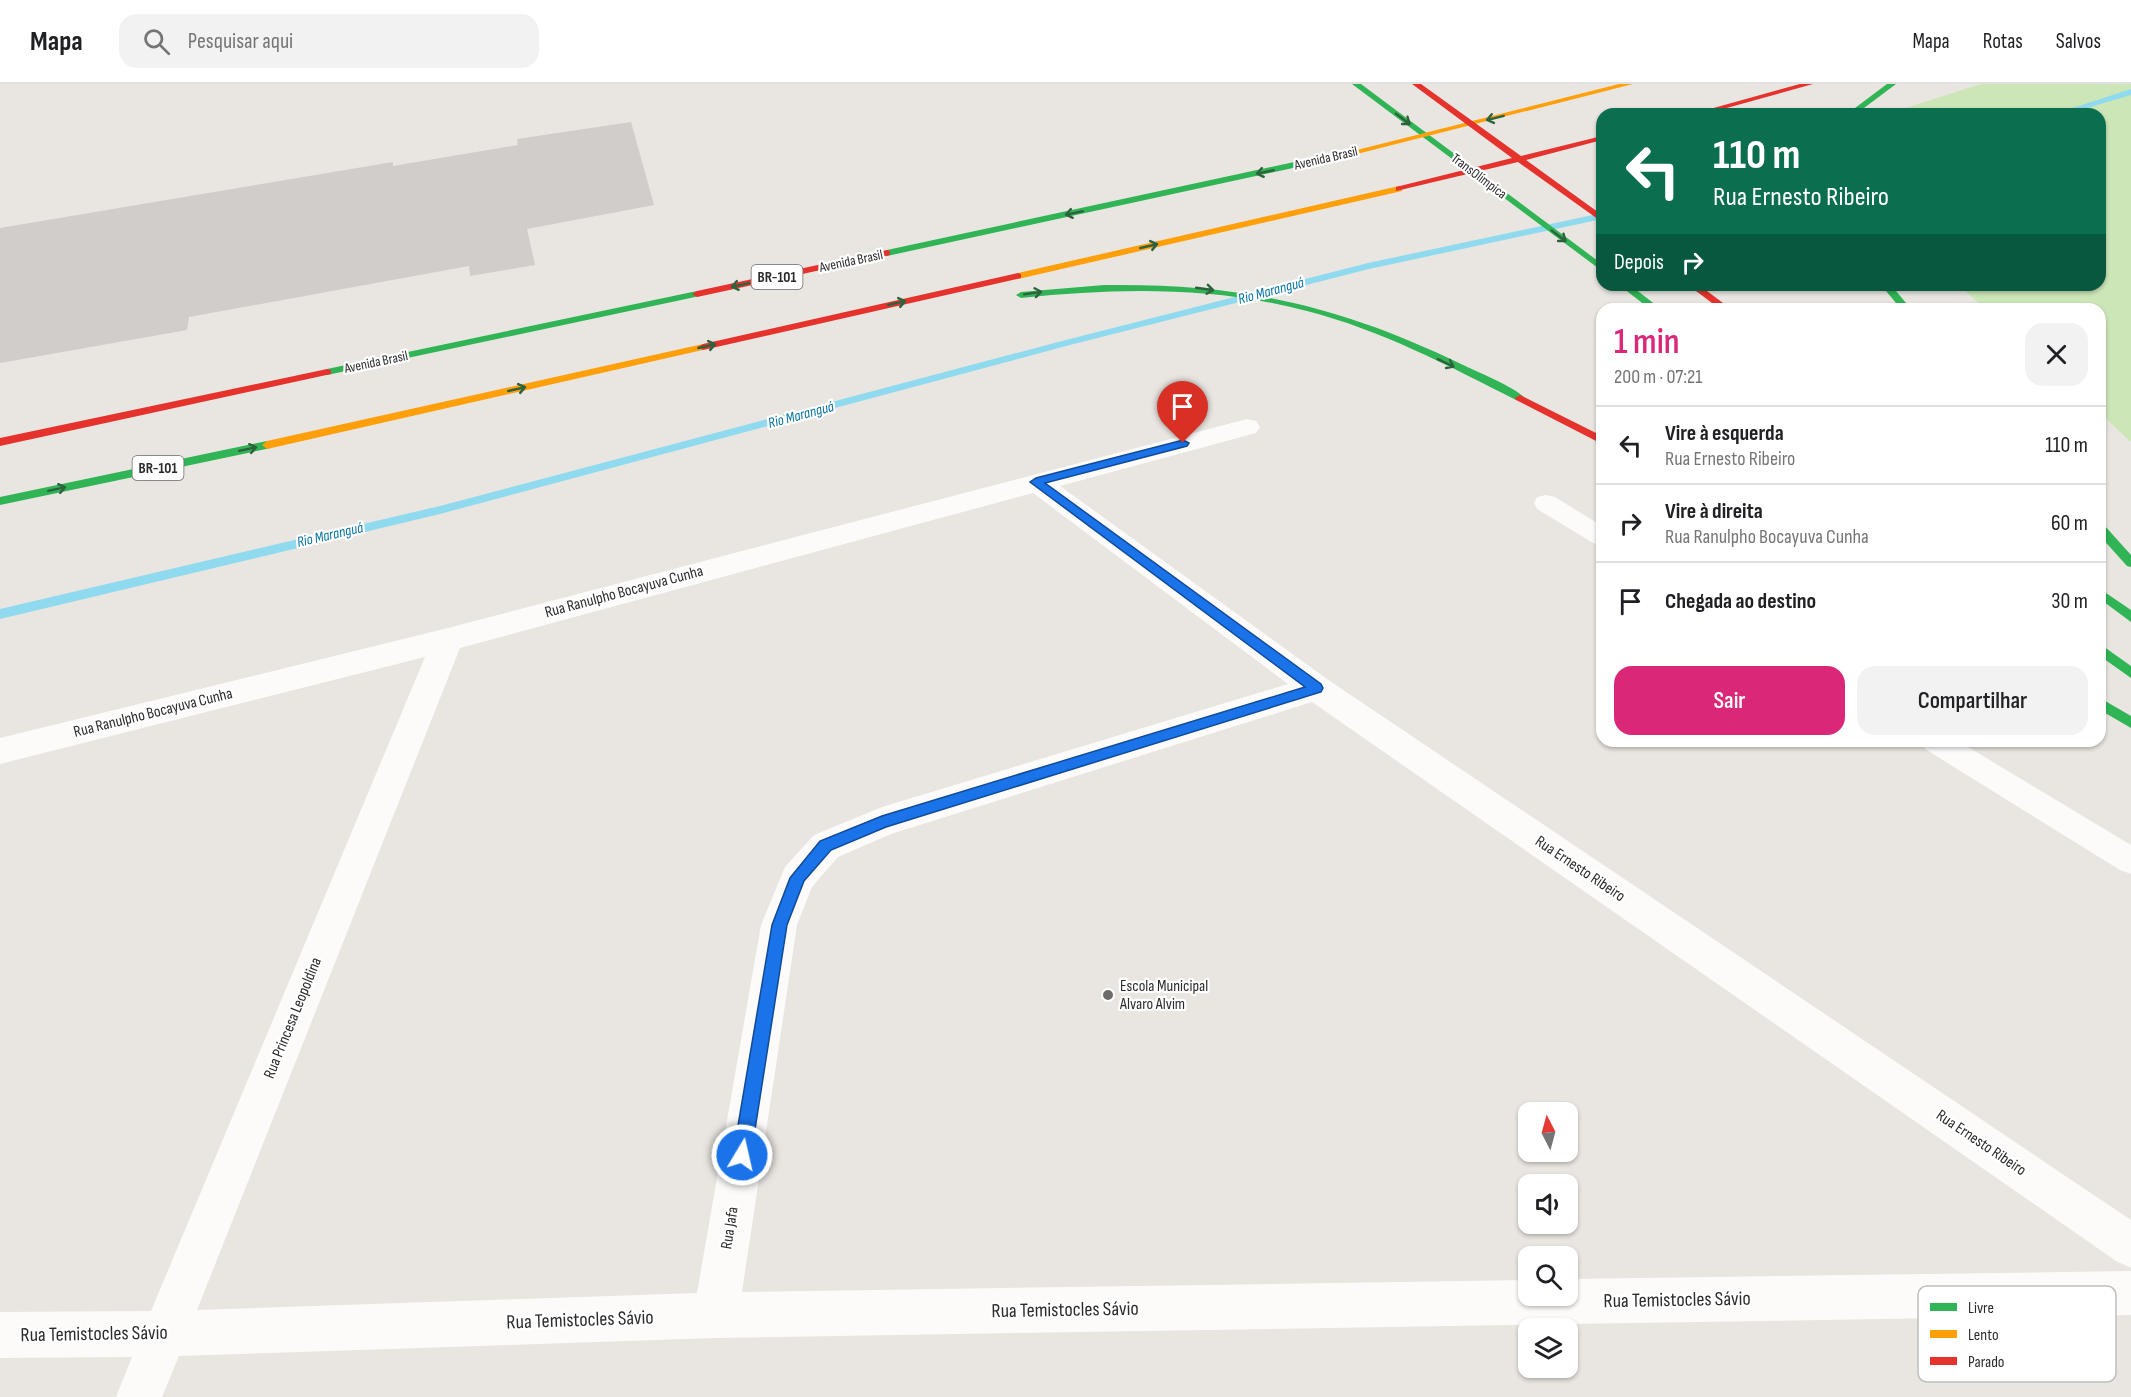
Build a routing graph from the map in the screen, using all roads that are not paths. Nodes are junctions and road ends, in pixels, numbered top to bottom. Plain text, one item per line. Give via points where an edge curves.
1 (1356, 84) edge
2 (1416, 84) edge
3 (1588, 84) edge
4 (1629, 84) edge
5 (1809, 84) edge
6 (1892, 84) edge
7 (1552, 104) junction
8 (1719, 108) edge
9 (1859, 108) edge
10 (1596, 139) edge
11 (1596, 215) edge
12 (1596, 264) edge
13 (1632, 291) edge
14 (1701, 291) edge
15 (1891, 291) edge
16 (1005, 298) dead end
17 (1648, 303) edge
18 (1718, 303) edge
19 (1901, 303) edge
20 (543, 398) dead end
21 (1246, 427) dead end
22 (316, 435) junction
23 (1596, 437) edge
24 (0, 442) edge
25 (1036, 482) junction
26 (0, 501) edge
27 (1546, 503) dead end
28 (1596, 533) edge
29 (2106, 535) edge
30 (2131, 562) edge
31 (2106, 598) edge
32 (2131, 617) edge
33 (448, 640) junction
34 (2106, 654) edge
35 (2131, 673) edge
36 (1316, 688) junction
37 (2106, 707) edge
38 (2131, 723) edge
39 (1945, 747) edge
40 (0, 751) edge
41 (2131, 861) edge
42 (2131, 1246) edge
43 (2116, 1293) edge
44 (2131, 1293) edge
45 (1918, 1296) edge
46 (716, 1315) junction
47 (164, 1334) junction
48 (0, 1335) edge
49 (139, 1397) edge

1 -> 12 highway, TransOlímpica
2 - 11 highway
3 - 7 highway
4 - 7 highway, Avenida Brasil / BR-101
5 - 8 highway
6 - 9 highway
7 -> 24 highway, Avenida Brasil / BR-101 via 1076,213
22 -> 10 highway, BR-101 via 1366,196
13 - 17 highway
14 - 18 highway
15 - 19 highway
16 -> 23 highway via 1063,289 1190,287 1244,294 1313,310 1393,337
20 - 22 highway
21 - 25 street, Rua Ranulpho Bocayuva Cunha
26 -> 22 highway, BR-101
25 - 33 street, Rua Ranulpho Bocayuva Cunha
25 - 36 street, Rua Ernesto Ribeiro
27 - 28 lane
29 - 30 highway
31 - 32 highway
33 - 40 street, Rua Ranulpho Bocayuva Cunha
33 - 47 street, Rua Princesa Leopoldina
34 - 35 highway
36 - 42 street, Rua Ernesto Ribeiro
36 - 46 street, Rua Jafa via 882,822 826,846 798,878 779,925
37 - 38 highway
39 - 41 lane
43 - 44 street, Rua Temistocles Sávio
45 - 46 street, Rua Temistocles Sávio
46 - 47 street, Rua Temistocles Sávio
47 - 48 street, Rua Temistocles Sávio
47 - 49 street, Rua Princesa Leopoldina

